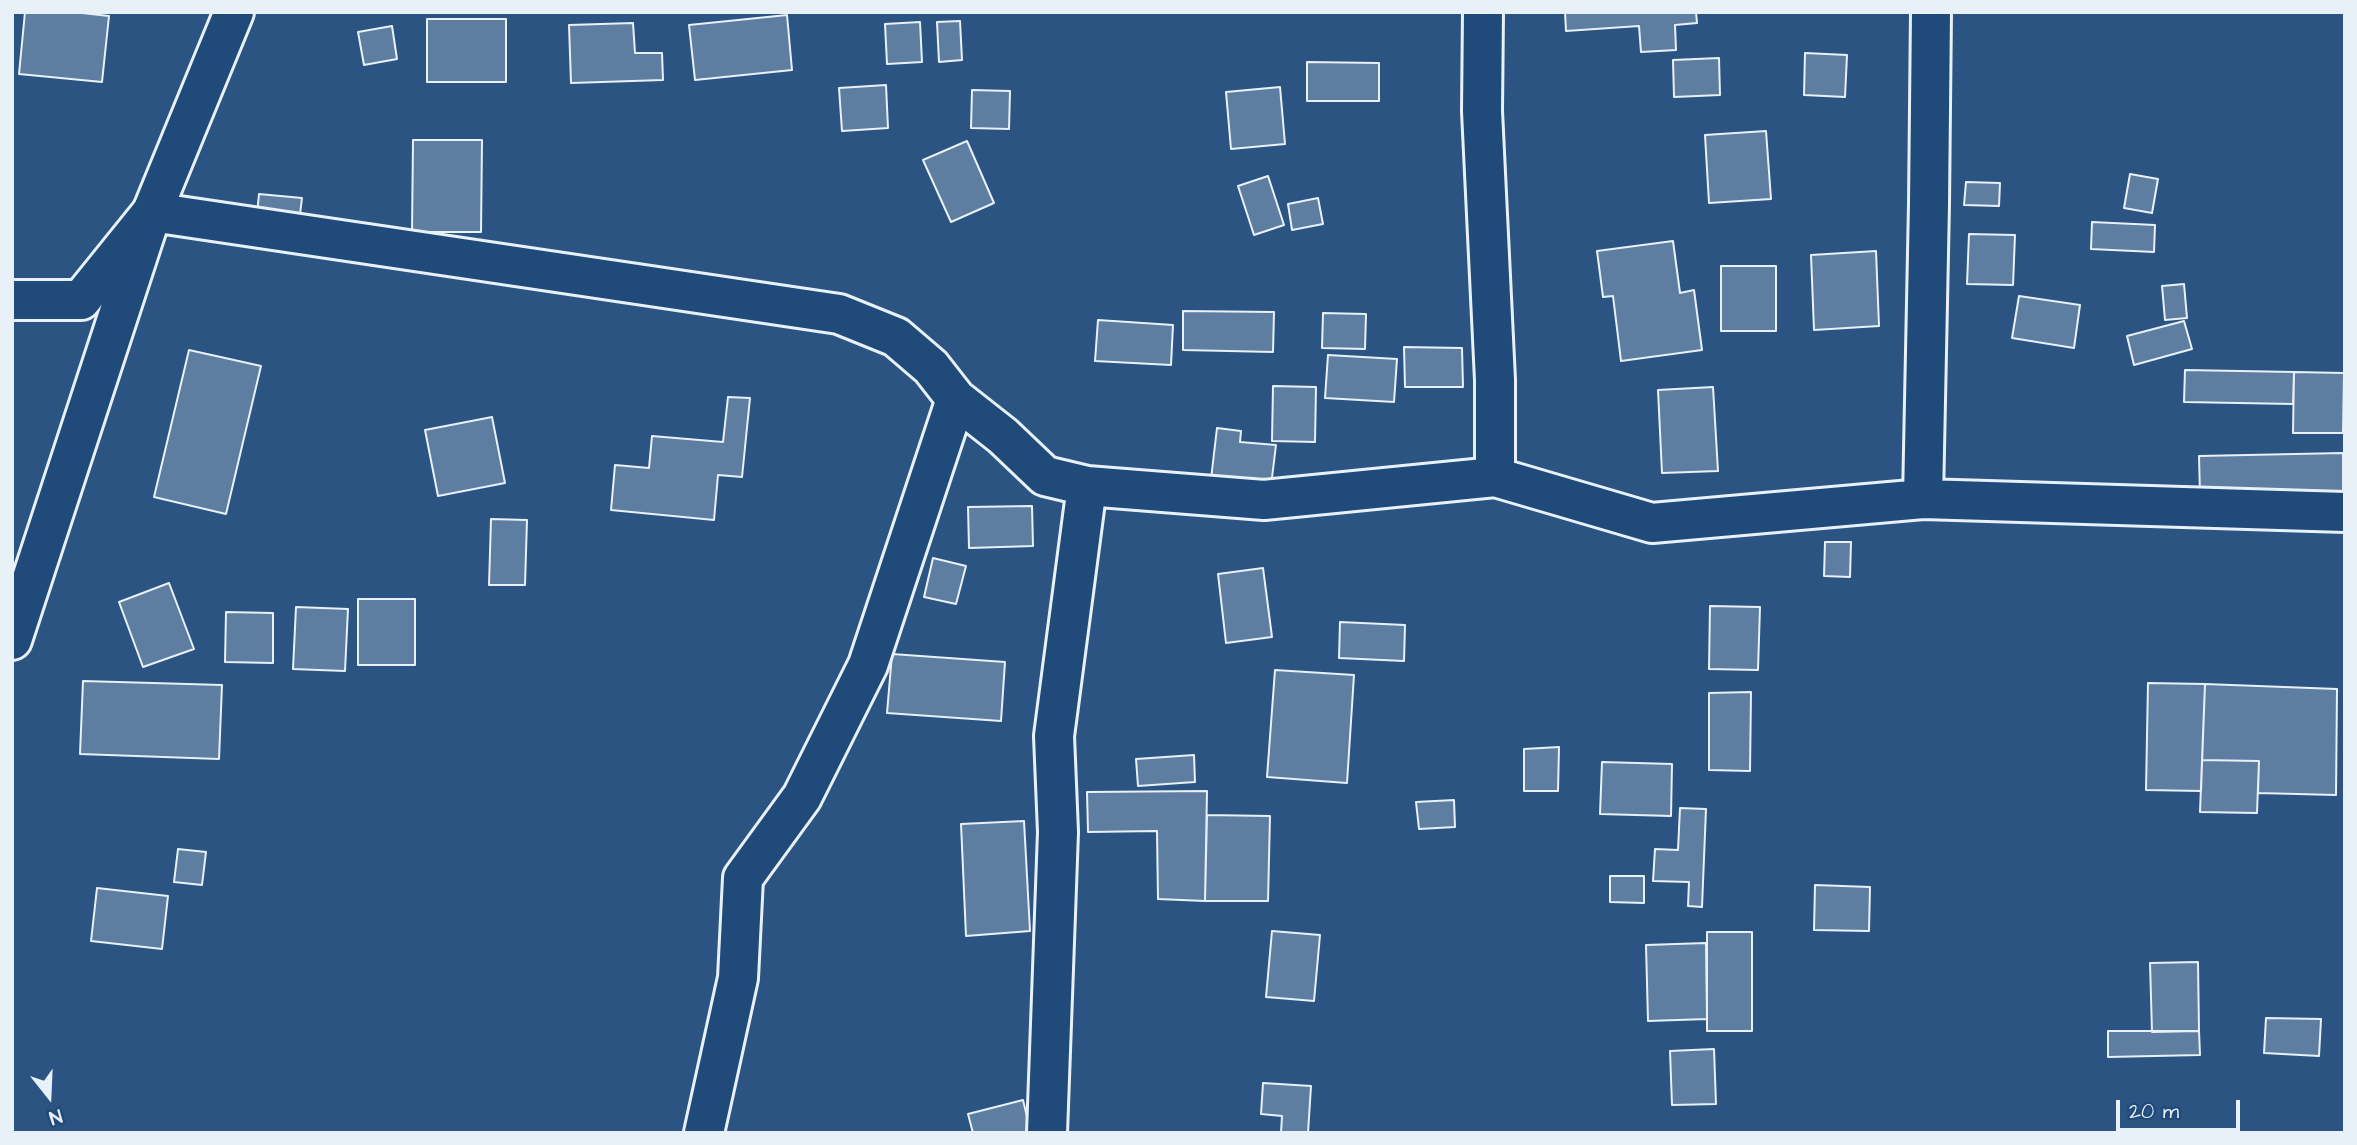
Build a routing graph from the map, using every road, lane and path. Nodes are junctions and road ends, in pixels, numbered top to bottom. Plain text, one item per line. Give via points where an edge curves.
1 (234, 12) edge
2 (1483, 12) edge
3 (1931, 12) edge
4 (152, 212) junction
5 (12, 300) edge
6 (956, 399) junction
7 (1495, 477) junction
8 (1087, 486) junction
9 (1923, 499) junction
10 (2345, 512) edge
11 (12, 640) edge
12 (704, 1133) edge
13 (1047, 1133) edge

1 - 4 street
2 - 7 street via 1482,111 1496,380
3 - 9 street
4 - 5 street via 81,300
4 - 6 street via 839,314 896,337 931,367
4 - 11 street
6 - 8 street via 1045,476
6 - 12 street via 868,665 802,797 743,878 738,978
7 - 8 street via 1265,500
7 - 9 street via 1652,523
8 - 13 street via 1054,736 1058,832
9 - 10 street

